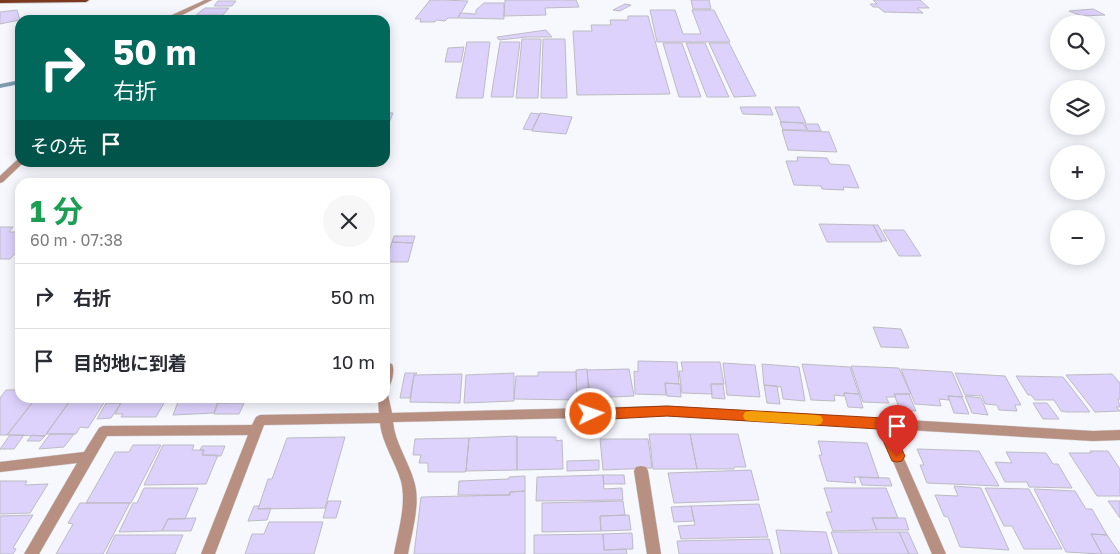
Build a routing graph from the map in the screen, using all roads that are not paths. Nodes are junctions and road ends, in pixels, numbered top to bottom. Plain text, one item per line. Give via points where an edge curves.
1 (86, 0) edge
2 (208, 0) edge
3 (0, 2) edge
4 (176, 15) edge
5 (15, 166) edge
6 (0, 180) edge
7 (384, 403) edge
8 (386, 418) junction
9 (883, 424) junction
10 (256, 430) junction
11 (1120, 435) edge
12 (88, 456) junction
13 (0, 466) edge
14 (641, 471) dead end
15 (31, 554) edge
16 (208, 554) edge
17 (401, 554) edge
18 (654, 554) edge
19 (939, 554) edge

1 - 3 main road
2 - 4 street
5 - 6 street
7 - 8 street
8 - 9 street via 667,411
8 - 10 street via 260,420
8 - 17 street via 388,435 408,483 409,506
9 - 11 street
9 - 19 street
10 - 12 street via 103,431
10 - 16 street
12 - 13 street
12 - 15 street
14 - 18 street

